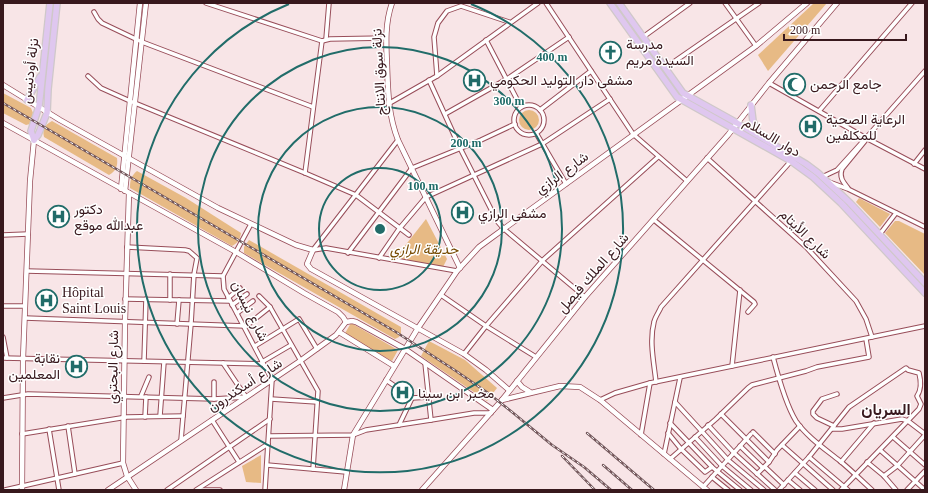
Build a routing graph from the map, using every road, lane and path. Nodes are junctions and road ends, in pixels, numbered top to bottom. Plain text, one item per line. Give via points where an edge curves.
1 (50, 3) edge
2 (57, 3) edge
3 (140, 3) edge
4 (146, 3) edge
5 (206, 3) edge
6 (329, 3) edge
7 (392, 3) edge
8 (538, 3) edge
9 (546, 3) edge
10 (610, 3) edge
11 (620, 3) edge
12 (690, 3) edge
13 (725, 3) edge
14 (759, 3) edge
15 (807, 3) edge
16 (837, 3) edge
17 (912, 3) edge
18 (94, 12) dead end
19 (736, 19) junction
20 (509, 22) junction
21 (569, 37) junction
22 (643, 37) junction
23 (386, 38) junction
24 (324, 40) junction
25 (486, 40) junction
26 (139, 41) junction
27 (756, 46) junction
28 (664, 69) junction
29 (925, 70) edge
30 (42, 71) junction
31 (591, 71) junction
32 (88, 76) dead end
33 (436, 76) junction
34 (507, 79) junction
35 (429, 80) junction
36 (769, 83) junction
37 (3, 85) edge
38 (688, 96) junction
39 (610, 99) junction
40 (27, 100) junction
41 (681, 100) junction
42 (130, 101) junction
43 (135, 103) junction
44 (388, 104) junction
45 (751, 105) junction
46 (39, 106) junction
47 (313, 107) junction
48 (521, 107) junction
49 (540, 110) junction
50 (819, 111) junction
51 (47, 112) junction
52 (445, 114) junction
53 (3, 123) edge
54 (514, 124) junction
55 (735, 125) junction
56 (536, 133) junction
57 (633, 134) junction
58 (760, 136) junction
59 (866, 138) junction
60 (34, 140) junction
61 (398, 140) junction
62 (542, 144) junction
63 (460, 148) junction
64 (925, 150) edge
65 (126, 156) junction
66 (658, 157) junction
67 (707, 158) junction
68 (791, 161) junction
69 (914, 164) junction
70 (412, 168) junction
71 (925, 169) edge
72 (305, 172) junction
73 (474, 175) junction
74 (825, 179) junction
75 (687, 181) junction
76 (566, 184) junction
77 (848, 189) junction
78 (125, 191) junction
79 (356, 195) junction
80 (426, 197) junction
81 (755, 202) junction
82 (378, 213) junction
83 (896, 214) junction
84 (654, 220) junction
85 (251, 224) junction
86 (399, 228) junction
87 (925, 228) edge
88 (504, 229) junction
89 (28, 234) junction
90 (880, 234) junction
91 (3, 235) edge
92 (409, 235) dead end
93 (127, 247) junction
94 (313, 250) junction
95 (236, 252) junction
96 (348, 253) junction
97 (379, 258) junction
98 (543, 260) junction
99 (704, 260) junction
100 (458, 270) junction
101 (27, 271) junction
102 (126, 273) junction
103 (170, 274) junction
104 (194, 274) junction
105 (223, 276) junction
106 (925, 283) edge
107 (240, 288) dead end
108 (740, 290) junction
109 (925, 293) edge
110 (248, 294) dead end
111 (441, 295) junction
112 (259, 296) dead end
113 (585, 297) junction
114 (126, 300) junction
115 (146, 300) junction
116 (170, 300) junction
117 (179, 300) junction
118 (192, 300) junction
119 (230, 301) junction
120 (253, 301) dead end
121 (3, 306) edge
122 (25, 306) junction
123 (270, 308) junction
124 (748, 312) dead end
125 (237, 313) junction
126 (24, 318) junction
127 (125, 322) junction
128 (146, 322) junction
129 (346, 322) junction
130 (177, 324) junction
131 (191, 324) junction
132 (245, 326) junction
133 (486, 326) junction
134 (925, 326) edge
135 (418, 328) junction
136 (283, 329) junction
137 (339, 332) junction
138 (3, 337) edge
139 (872, 337) junction
140 (866, 339) junction
141 (291, 345) junction
142 (255, 346) junction
143 (317, 349) junction
144 (405, 349) junction
145 (464, 354) junction
146 (536, 357) junction
147 (5, 358) edge
148 (773, 358) junction
149 (23, 359) junction
150 (124, 361) junction
151 (144, 361) junction
152 (300, 361) junction
153 (164, 362) junction
154 (187, 362) junction
155 (223, 363) junction
156 (263, 363) junction
157 (425, 363) junction
158 (394, 366) junction
159 (732, 366) junction
160 (149, 377) dead end
161 (680, 378) junction
162 (778, 378) junction
163 (272, 380) junction
164 (386, 380) junction
165 (517, 381) junction
166 (214, 382) dead end
167 (656, 382) junction
168 (650, 383) junction
169 (509, 390) junction
170 (530, 392) junction
171 (22, 394) junction
172 (837, 394) dead end
173 (124, 396) junction
174 (141, 396) junction
175 (146, 396) junction
176 (161, 397) junction
177 (246, 397) junction
178 (429, 397) junction
179 (3, 398) edge
180 (184, 398) junction
181 (412, 398) junction
182 (214, 399) junction
183 (272, 399) junction
184 (502, 400) junction
185 (600, 400) junction
186 (317, 402) junction
187 (675, 402) junction
188 (492, 412) junction
189 (721, 414) junction
190 (160, 416) junction
191 (183, 416) junction
192 (146, 417) junction
193 (124, 418) junction
194 (270, 419) junction
195 (212, 420) junction
196 (432, 420) junction
197 (908, 421) junction
198 (670, 423) junction
199 (874, 423) junction
200 (399, 425) junction
201 (708, 425) junction
202 (68, 426) junction
203 (800, 426) junction
204 (833, 427) junction
205 (49, 429) junction
206 (702, 431) junction
207 (668, 433) junction
208 (22, 434) junction
209 (315, 435) junction
210 (353, 435) junction
211 (641, 435) junction
212 (925, 435) edge
213 (269, 436) junction
214 (695, 437) junction
215 (893, 437) junction
216 (181, 440) junction
217 (746, 440) junction
218 (689, 443) junction
219 (268, 444) junction
220 (782, 445) junction
221 (819, 445) junction
222 (740, 446) junction
223 (230, 447) junction
224 (682, 449) junction
225 (880, 450) junction
226 (910, 452) junction
227 (734, 453) junction
228 (664, 454) junction
229 (775, 454) junction
230 (809, 457) junction
231 (670, 459) junction
232 (728, 460) junction
233 (239, 462) junction
234 (769, 462) junction
235 (841, 462) junction
236 (867, 462) junction
237 (123, 463) junction
238 (804, 464) junction
239 (266, 465) junction
240 (925, 465) edge
241 (722, 466) junction
242 (897, 466) junction
243 (712, 467) junction
244 (764, 467) junction
245 (313, 469) junction
246 (925, 471) edge
247 (346, 472) junction
248 (717, 472) junction
249 (794, 473) junction
250 (75, 474) junction
251 (757, 474) junction
252 (854, 475) junction
253 (884, 476) junction
254 (128, 477) junction
255 (712, 477) junction
256 (57, 478) junction
257 (788, 480) junction
258 (915, 482) junction
259 (784, 485) junction
260 (844, 486) junction
261 (22, 488) edge
262 (705, 488) edge
263 (5, 490) edge
264 (59, 490) edge
265 (108, 490) edge
266 (136, 490) edge
267 (167, 490) edge
268 (196, 490) edge
269 (201, 490) edge
270 (220, 490) edge
271 (265, 490) edge
272 (344, 490) edge
273 (422, 490) edge
274 (728, 490) edge
275 (740, 490) edge
276 (751, 490) edge
277 (764, 490) edge
278 (775, 490) edge
279 (779, 490) edge
280 (800, 490) edge
281 (815, 490) edge
282 (833, 490) edge
283 (841, 490) edge
284 (848, 490) edge
285 (872, 490) edge
286 (896, 490) edge
287 (907, 490) edge
288 (925, 490) edge

1 - 30 main road, نزلة أودنيس
2 - 51 main road
3 - 26 main road
4 - 26 main road, شارع البحتري
5 - 24 street
6 - 24 street
7 - 23 main road, نزلة سوق الانتاج
8 - 20 street
9 - 21 street
10 - 41 main road, دوار االسلام
11 - 22 main road
12 - 22 street
13 - 19 street
14 - 19 street
15 - 27 main road, شارع الرازي
16 - 36 main road, شارع الملك فيصل
17 - 50 street
18 - 26 street via 102,23
19 - 27 street
19 - 28 street
20 - 25 street
20 - 33 street via 461,6 447,11 438,23 434,37
21 - 31 street
21 - 34 street
22 - 28 main road
23 - 24 street
23 - 44 main road, نزلة سوق الانتاج
24 - 47 street
25 - 33 street
25 - 34 street
26 - 42 main road
26 - 43 main road, شارع البحتري
26 - 47 street
27 - 38 main road, شارع الرازي
28 - 38 main road
29 - 59 street
30 - 40 main road via 36,87
30 - 46 main road, نزلة أودنيس
31 - 39 street
31 - 49 street
32 - 42 street via 101,88
33 - 35 street
34 - 48 street
34 - 52 street
35 - 44 street
35 - 52 street
36 - 45 main road, شارع الملك فيصل
36 - 50 street
37 - 40 main road
38 - 41 main road, شارع الرازي
38 - 55 main road
39 - 57 street
39 - 62 street
40 - 46 main road
41 - 55 main road, دوار االسلام
41 - 57 main road, شارع الرازي
42 - 43 street
42 - 65 main road
43 - 65 main road, شارع البحتري
43 - 72 street
44 - 61 main road, نزلة سوق الانتاج
45 - 55 main road, شارع الملك فيصل
45 - 58 main road via 753,121
46 - 51 main road
46 - 60 main road, نزلة أودنيس via 31,131
47 - 72 street
48 - 49 street via 532,105
48 - 54 street via 514,115
49 - 56 street via 544,120
50 - 59 street
51 - 60 main road
51 - 65 main road
52 - 63 street
53 - 60 main road
54 - 56 street via 526,134
54 - 63 street
55 - 58 main road
55 - 67 main road, شارع الملك فيصل
55 - 68 main road, دوار االسلام
56 - 62 street
57 - 66 street
57 - 76 main road, شارع الرازي
58 - 74 main road via 806,164
59 - 69 street
59 - 74 street via 837,170
59 - 77 street via 864,144 842,169 842,181
60 - 78 main road
60 - 89 main road
61 - 70 main road, نزلة سوق الانتاج
61 - 79 street
62 - 73 street
62 - 76 street
63 - 70 street
63 - 73 street
64 - 69 street
65 - 78 main road, شارع البحتري
65 - 85 main road
66 - 75 street
66 - 98 street
67 - 75 main road, شارع الملك فيصل
67 - 81 street, شارع الأيتام
68 - 81 street
68 - 109 main road, دوار االسلام via 841,203
69 - 71 street
70 - 80 main road, نزلة سوق الانتاج
70 - 82 street
72 - 79 street
73 - 80 street
73 - 88 street via 497,221
74 - 77 street
74 - 90 main road
75 - 84 main road, شارع الملك فيصل
76 - 88 main road, شارع الرازي
77 - 83 street
78 - 93 main road, شارع البحتري
78 - 95 main road
79 - 82 street
79 - 94 street
80 - 86 street
80 - 100 main road, نزلة سوق الانتاج
81 - 99 street
81 - 139 street, شارع الأيتام via 806,247 856,301
82 - 86 street
82 - 96 street
83 - 87 street
83 - 90 street
84 - 99 street
84 - 113 main road, شارع الملك فيصل
85 - 94 main road
85 - 95 street, شارع نيسان
86 - 92 street
86 - 97 street
88 - 98 street
88 - 100 main road, شارع الرازي via 479,247
89 - 91 street
89 - 101 main road
90 - 106 main road
93 - 102 main road, شارع البحتري
93 - 104 street via 187,250 197,258
94 - 96 street via 326,248
94 - 135 main road via 307,264 311,269
95 - 105 street, شارع نيسان
95 - 129 main road via 338,312
96 - 97 street
97 - 100 street
98 - 113 street
98 - 133 street
99 - 108 street
99 - 167 street via 661,307 654,321 652,351
100 - 111 main road, شارع الرازي
101 - 102 street
101 - 122 main road
102 - 103 street
102 - 114 main road, شارع البحتري
103 - 104 street
103 - 116 street
104 - 105 street
104 - 118 street
105 - 119 street, شارع نيسان via 224,289
107 - 119 street
108 - 124 street via 755,304
108 - 159 street
110 - 119 street
111 - 133 street
111 - 135 main road, شارع الرازي
112 - 123 street
113 - 146 main road, شارع الملك فيصل
114 - 115 street
114 - 127 main road, شارع البحتري
115 - 116 street
115 - 128 street
116 - 117 street
117 - 118 street
117 - 130 street
118 - 119 street
118 - 131 street
119 - 125 street, شارع نيسان
120 - 125 street
121 - 122 street
122 - 126 main road
123 - 132 street
123 - 136 street
125 - 132 street, شارع نيسان
126 - 127 street
126 - 149 main road
127 - 128 street
127 - 150 main road, شارع البحتري
128 - 130 street
128 - 151 street
129 - 137 main road, شارع أسكندرون
129 - 144 main road via 356,322
130 - 131 street
131 - 132 street
131 - 154 street
132 - 142 street, شارع نيسان
133 - 145 street
133 - 146 street
134 - 139 street
135 - 144 main road, شارع الرازي
135 - 145 main road
136 - 141 street
136 - 142 street
136 - 143 street via 299,318
137 - 143 main road, شارع أسكندرون
137 - 158 main road
138 - 147 street
139 - 140 street
140 - 148 street
140 - 162 street via 869,357
141 - 152 street
141 - 156 street
142 - 156 street, شارع نيسان
143 - 152 main road, شارع أسكندرون
144 - 157 main road
144 - 158 main road, شارع الرازي
145 - 169 main road
146 - 165 main road, شارع الملك فيصل
147 - 149 street
148 - 159 street
148 - 162 street
149 - 150 street
149 - 171 main road
150 - 151 street
150 - 173 main road, شارع البحتري
151 - 153 street
152 - 163 main road, شارع أسكندرون
152 - 186 street via 318,391
153 - 154 street
153 - 176 street
154 - 155 street
154 - 180 street
155 - 156 street
155 - 177 street
156 - 163 street, شارع نيسان
157 - 178 street
157 - 188 main road
158 - 164 main road, شارع الرازي
159 - 161 street
160 - 174 street
161 - 167 street
161 - 187 street
162 - 189 street via 752,385
162 - 203 street
163 - 177 main road, شارع أسكندرون
163 - 183 street, شارع نيسان
164 - 181 street
164 - 210 main road, شارع الرازي
165 - 169 main road, شارع الملك فيصل
165 - 170 main road
166 - 182 street
167 - 168 street
168 - 185 street via 611,394
168 - 211 street
169 - 184 main road, شارع الملك فيصل
170 - 184 main road
170 - 185 main road via 560,386 580,387
171 - 173 street
171 - 179 street
171 - 208 main road
172 - 204 street via 822,399 813,411 817,418
173 - 174 street
173 - 193 main road, شارع البحتري
174 - 175 street
175 - 176 street
175 - 192 street
176 - 180 street
176 - 190 street
177 - 182 street
177 - 195 main road, شارع أسكندرون
178 - 181 street
178 - 196 street
180 - 182 street
180 - 191 street
181 - 200 street
183 - 186 street
183 - 194 street, شارع نيسان
184 - 188 main road, شارع الملك فيصل
185 - 211 main road
186 - 209 street
187 - 198 street
187 - 206 street
188 - 196 street
188 - 273 main road, شارع الملك فيصل
189 - 201 street
189 - 217 street
190 - 191 street
190 - 192 street
191 - 216 street
192 - 193 street
193 - 202 street
193 - 237 main road, شارع البحتري
194 - 213 street, شارع نيسان
194 - 223 street
195 - 216 main road, شارع أسكندرون
195 - 223 street
196 - 200 street
197 - 199 street via 896,419
197 - 204 street via 921,404 918,396 918,373 906,368 849,407
197 - 212 street
197 - 215 street
198 - 207 street
198 - 218 street
199 - 204 street via 842,429
199 - 235 street
200 - 210 street via 366,430
201 - 206 street
201 - 227 street
202 - 205 street
202 - 250 street
203 - 220 street
203 - 221 street
204 - 221 street
205 - 208 street
205 - 256 street
206 - 214 street
206 - 232 street
207 - 224 street
207 - 228 street
208 - 261 main road
209 - 210 street
209 - 213 street
209 - 245 street
210 - 247 main road, شارع الرازي
211 - 228 main road
212 - 226 street
213 - 219 street, شارع نيسان
214 - 218 street
214 - 241 street
215 - 225 street
215 - 226 street
216 - 254 main road, شارع أسكندرون
217 - 222 street
217 - 229 street via 752,433
217 - 234 street
218 - 224 street
218 - 243 street
219 - 233 street
219 - 239 street
220 - 229 street
220 - 238 street
221 - 230 street
221 - 235 street
222 - 227 street
222 - 244 street
223 - 233 street
223 - 267 street
224 - 231 street
224 - 243 street via 705,472
225 - 236 street
225 - 242 street
226 - 240 street
226 - 242 street
227 - 232 street
227 - 251 street
228 - 231 main road
229 - 234 street
230 - 238 street
230 - 260 street
231 - 262 main road
232 - 241 street
232 - 277 street
233 - 268 street
234 - 244 street
235 - 252 street
236 - 252 street
236 - 253 street
237 - 250 street
237 - 254 main road, شارع البحتري
238 - 249 street
238 - 282 street
239 - 245 street
239 - 271 street
241 - 248 street
241 - 276 street
242 - 253 street
242 - 258 street
243 - 248 street
244 - 251 street
244 - 259 street
245 - 247 street
246 - 258 street
247 - 272 main road, شارع الرازي
248 - 255 street
248 - 275 street
249 - 257 street
249 - 281 street
250 - 256 street
251 - 278 street
252 - 260 street
252 - 285 street
253 - 286 street
254 - 265 main road, شارع أسكندرون
254 - 266 main road, شارع البحتري
255 - 262 street
255 - 274 street
256 - 261 street
256 - 264 street
257 - 259 street
257 - 280 street
258 - 287 street
258 - 288 street
259 - 279 street
260 - 283 street
260 - 284 street
261 - 263 street
269 - 270 street

